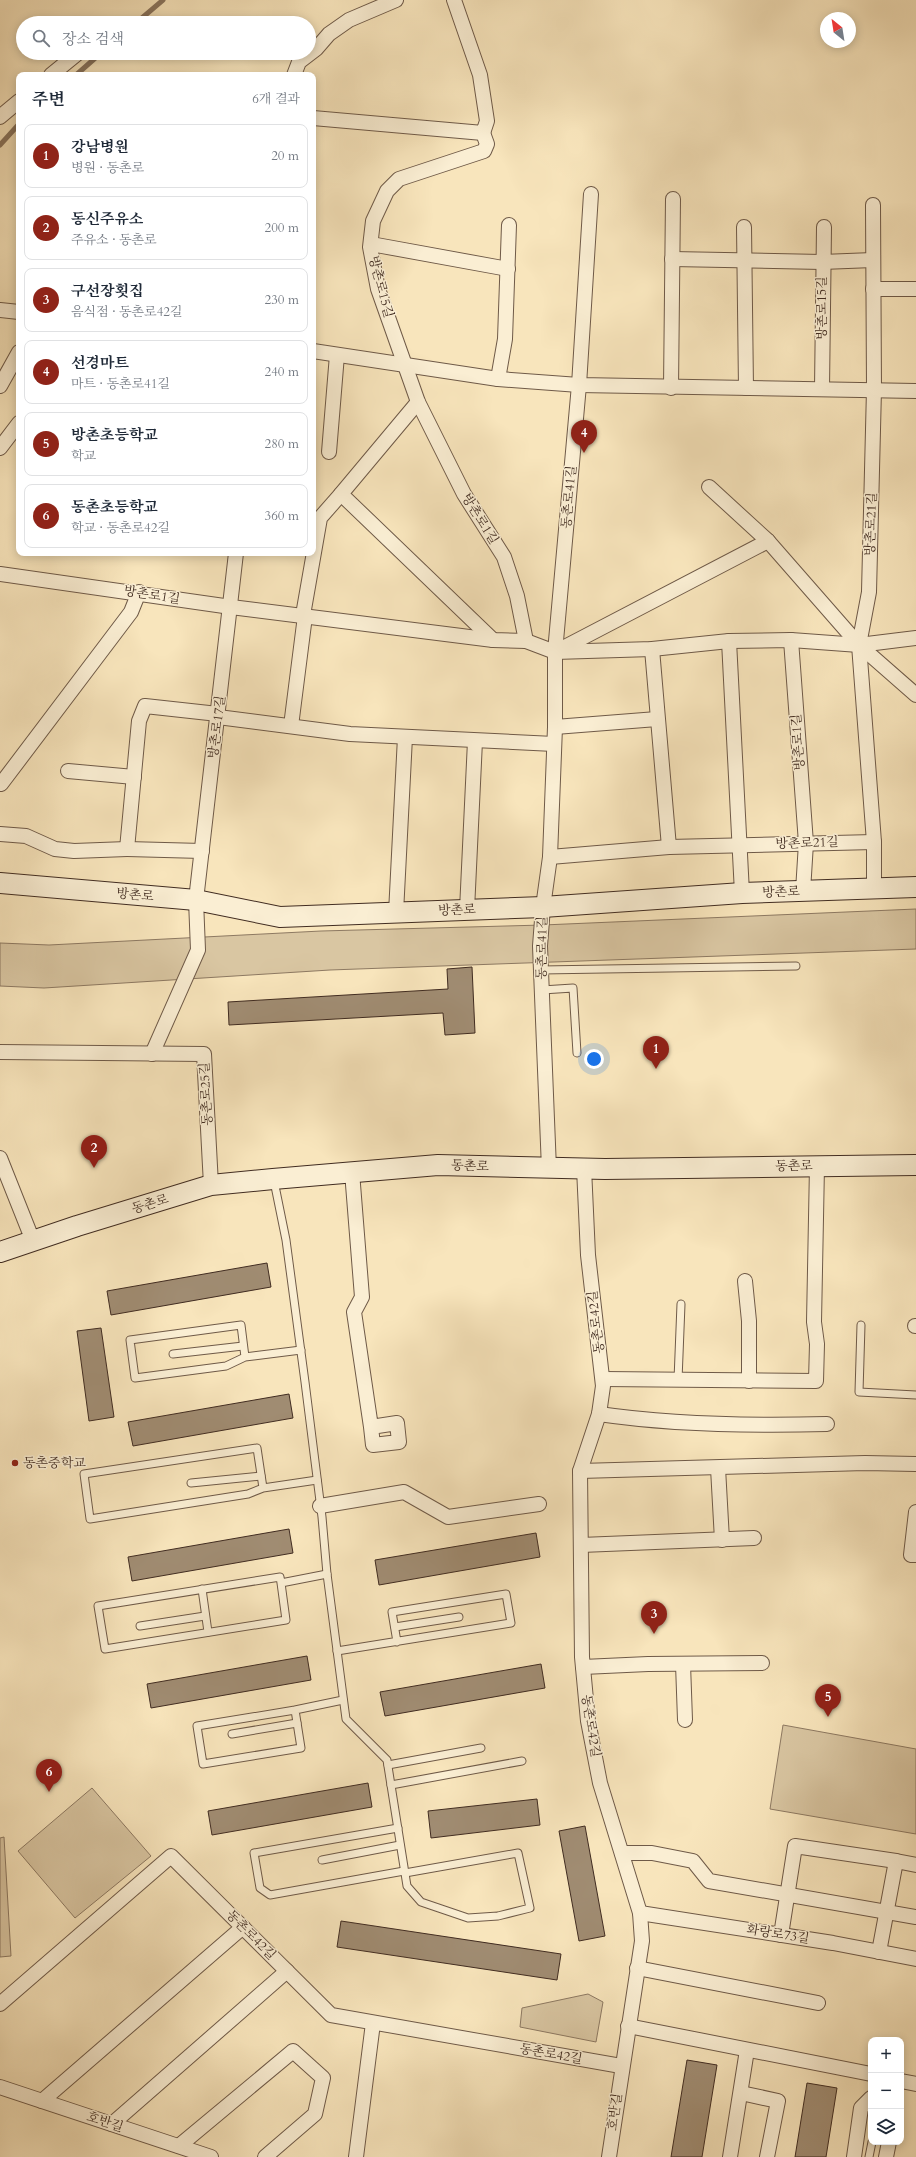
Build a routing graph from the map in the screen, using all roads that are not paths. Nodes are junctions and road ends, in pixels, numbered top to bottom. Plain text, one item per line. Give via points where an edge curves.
1 (396, 0) edge
2 (454, 0) edge
3 (316, 49) edge
4 (69, 60) edge
5 (302, 60) edge
6 (55, 72) edge
7 (295, 72) edge
8 (16, 104) edge
9 (0, 117) edge
10 (316, 118) edge
11 (483, 133) junction
12 (591, 194) dead end
13 (673, 199) dead end
14 (873, 205) dead end
15 (509, 225) dead end
16 (744, 227) dead end
17 (824, 227) dead end
18 (371, 244) junction
19 (672, 260) junction
20 (744, 260) junction
21 (873, 260) junction
22 (822, 262) junction
23 (508, 269) junction
24 (873, 289) junction
25 (916, 289) edge
26 (0, 310) edge
27 (16, 312) edge
28 (316, 352) edge
29 (337, 355) junction
30 (16, 357) edge
31 (405, 366) junction
32 (498, 379) junction
33 (579, 385) junction
34 (0, 386) edge
35 (671, 388) junction
36 (746, 388) junction
37 (822, 389) junction
38 (874, 389) junction
39 (916, 391) edge
40 (418, 402) junction
41 (16, 427) edge
42 (0, 448) edge
43 (329, 452) dead end
44 (709, 487) dead end
45 (342, 494) junction
46 (768, 541) junction
47 (316, 542) edge
48 (236, 556) edge
49 (314, 556) edge
50 (0, 574) edge
51 (139, 592) junction
52 (231, 607) junction
53 (304, 615) junction
54 (916, 638) edge
55 (493, 640) junction
56 (791, 640) junction
57 (526, 641) junction
58 (729, 641) junction
59 (859, 645) junction
60 (652, 649) junction
61 (555, 652) junction
62 (916, 695) edge
63 (218, 715) junction
64 (657, 719) junction
65 (291, 726) junction
66 (555, 727) junction
67 (405, 737) junction
68 (476, 740) junction
69 (554, 744) junction
70 (68, 772) dead end
71 (134, 777) junction
72 (1, 784) dead end
73 (0, 834) edge
74 (874, 842) junction
75 (806, 843) junction
76 (740, 845) junction
77 (668, 847) junction
78 (127, 850) junction
79 (202, 851) junction
80 (550, 857) junction
81 (0, 883) edge
82 (916, 887) edge
83 (874, 889) junction
84 (803, 891) junction
85 (742, 893) junction
86 (196, 900) junction
87 (543, 907) junction
88 (467, 910) junction
89 (396, 913) junction
90 (796, 966) dead end
91 (541, 970) junction
92 (542, 990) junction
93 (0, 1052) edge
94 (576, 1053) dead end
95 (152, 1054) junction
96 (0, 1158) edge
97 (916, 1165) edge
98 (816, 1166) junction
99 (584, 1168) junction
100 (549, 1169) junction
101 (352, 1172) junction
102 (273, 1179) junction
103 (211, 1185) junction
104 (33, 1241) junction
105 (0, 1252) edge
106 (744, 1281) dead end
107 (681, 1304) dead end
108 (861, 1325) dead end
109 (243, 1346) junction
110 (301, 1350) junction
111 (173, 1354) dead end
112 (244, 1357) junction
113 (603, 1379) junction
114 (678, 1380) junction
115 (749, 1381) junction
116 (916, 1395) edge
117 (599, 1414) junction
118 (827, 1424) dead end
119 (371, 1427) dead end
120 (916, 1464) edge
121 (718, 1468) junction
122 (580, 1471) junction
123 (261, 1476) junction
124 (318, 1480) junction
125 (191, 1483) dead end
126 (262, 1488) junction
127 (540, 1504) dead end
128 (320, 1506) junction
129 (916, 1512) edge
130 (754, 1538) dead end
131 (722, 1540) junction
132 (581, 1545) junction
133 (916, 1555) edge
134 (327, 1574) junction
135 (281, 1583) junction
136 (202, 1589) junction
137 (206, 1616) junction
138 (459, 1617) dead end
139 (140, 1626) dead end
140 (395, 1627) junction
141 (208, 1632) junction
142 (397, 1642) junction
143 (337, 1650) junction
144 (762, 1663) dead end
145 (683, 1664) junction
146 (583, 1667) junction
147 (343, 1700) junction
148 (295, 1710) junction
149 (685, 1720) dead end
150 (297, 1723) junction
151 (232, 1734) dead end
152 (481, 1748) dead end
153 (522, 1761) dead end
154 (388, 1765) junction
155 (391, 1785) junction
156 (398, 1828) junction
157 (400, 1845) junction
158 (622, 1853) junction
159 (322, 1860) dead end
160 (896, 1862) junction
161 (916, 1865) edge
162 (405, 1872) junction
163 (787, 1895) junction
164 (887, 1912) junction
165 (640, 1913) junction
166 (916, 1917) edge
167 (243, 1927) junction
168 (781, 1935) junction
169 (879, 1952) junction
170 (916, 1959) edge
171 (637, 1968) junction
172 (287, 1971) junction
173 (818, 2003) dead end
174 (0, 2004) edge
175 (373, 2023) junction
176 (628, 2026) junction
177 (747, 2050) junction
178 (621, 2066) junction
179 (868, 2073) edge
180 (904, 2082) edge
181 (916, 2084) edge
182 (0, 2087) edge
183 (741, 2093) junction
184 (42, 2101) junction
185 (868, 2103) edge
186 (112, 2124) junction
187 (871, 2145) edge
188 (888, 2145) edge
189 (179, 2146) junction
190 (211, 2157) edge
191 (266, 2157) edge
192 (356, 2157) edge
193 (609, 2157) edge
194 (730, 2157) edge
195 (767, 2157) edge
196 (854, 2157) edge
197 (869, 2157) edge
198 (886, 2157) edge

1 - 3 street via 349,20 329,34
2 - 11 street, 방촌로15길 via 480,75 487,121
4 - 6 street
5 - 7 street
8 - 9 street
10 - 11 street
11 - 18 street, 방촌로15길 via 487,144 484,151 399,179 387,191 373,221
12 - 33 street, 동촌로41길
13 - 19 street
14 - 21 street, 방촌로21길
15 - 23 street
16 - 20 street
17 - 22 street, 방촌로15길
18 - 23 street
18 - 31 street, 방촌로15길 via 378,289
19 - 20 street
19 - 35 street
20 - 22 street
20 - 36 street
21 - 22 street
21 - 24 street, 방촌로21길
22 - 37 street, 방촌로15길
23 - 32 street via 504,339
24 - 25 street
24 - 38 street, 방촌로21길
26 - 27 street
28 - 29 street
29 - 31 street
29 - 43 street
30 - 34 street
31 - 32 street
31 - 40 street, 방촌로1길
32 - 33 street
33 - 35 street
33 - 61 street, 동촌로41길
35 - 36 street
36 - 37 street
37 - 38 street
38 - 39 street
38 - 59 street, 방촌로21길 via 869,592
40 - 45 street
40 - 57 street, 방촌로1길 via 464,494 504,558 517,596
41 - 42 street
44 - 46 street
45 - 47 street via 320,518
45 - 55 street
46 - 59 street
46 - 61 street
48 - 52 street, 방촌로17길
49 - 53 street
50 - 51 street, 방촌로1길
51 - 52 street, 방촌로1길
51 - 72 street via 131,612
52 - 53 street, 방촌로1길
52 - 63 street, 방촌로17길
53 - 55 street, 방촌로1길
53 - 65 street
54 - 59 street, 방촌로1길
55 - 57 street, 방촌로1길
56 - 58 street, 방촌로1길
56 - 59 street, 방촌로1길
56 - 75 street, 방촌로1길
57 - 61 street, 방촌로1길
58 - 60 street, 방촌로1길
58 - 76 street
59 - 62 street
59 - 74 street, 방촌로21길
60 - 61 street, 방촌로1길
60 - 64 street
61 - 66 street, 동촌로41길
63 - 65 street
63 - 71 street via 145,706 139,720
63 - 79 street, 방촌로17길
64 - 66 street
64 - 77 street
65 - 67 street via 350,734
66 - 69 street, 동촌로41길
67 - 68 street
67 - 89 street
68 - 69 street
68 - 88 street
69 - 80 street, 동촌로41길
70 - 71 street
71 - 78 street
73 - 78 street via 26,836 55,849
74 - 75 street, 방촌로21길
74 - 83 street, 방촌로21길
75 - 76 street, 방촌로21길
75 - 84 street, 방촌로1길
76 - 77 street, 방촌로21길
76 - 85 street
77 - 80 street
78 - 79 street
79 - 86 street, 방촌로17길
80 - 87 street, 동촌로41길
81 - 86 main road, 방촌로
82 - 83 main road, 방촌로
83 - 84 main road, 방촌로
84 - 85 main road, 방촌로
85 - 87 main road, 방촌로
86 - 89 main road, 방촌로 via 280,917
86 - 95 street via 198,950
87 - 88 main road, 방촌로
87 - 91 street, 동촌로41길
88 - 89 main road, 방촌로
90 - 91 lane
91 - 92 street, 동촌로41길
92 - 94 lane via 573,988
92 - 100 street, 동촌로41길
93 - 95 street, 동촌로25길
95 - 103 street, 동촌로25길 via 204,1054
96 - 104 street
97 - 98 main road, 동촌로
98 - 99 main road, 동촌로
98 - 115 street via 816,1381
99 - 100 main road, 동촌로
99 - 113 street, 동촌로42길 via 588,1255
100 - 101 main road, 동촌로 via 438,1166
101 - 102 main road, 동촌로
101 - 119 street via 362,1297 354,1312
102 - 103 main road, 동촌로
102 - 110 lane via 286,1240
103 - 104 main road, 동촌로
104 - 105 main road, 동촌로
106 - 115 street via 749,1321
107 - 114 lane
108 - 116 lane via 859,1392
109 - 111 lane
109 - 112 lane
109 - 112 lane via 240,1325 130,1340 135,1378 226,1366
110 - 112 lane
110 - 124 lane
113 - 114 street
113 - 117 street, 동촌로42길
114 - 115 street
117 - 118 street via 722,1424
117 - 122 street, 동촌로42길
120 - 121 street via 865,1463
121 - 122 street
121 - 131 street
122 - 132 street, 동촌로42길
123 - 125 lane
123 - 126 lane
123 - 126 lane via 257,1448 84,1474 90,1519 248,1494
124 - 126 lane
124 - 128 lane
127 - 128 street via 448,1517 404,1492
128 - 134 lane
129 - 133 street via 911,1555
130 - 131 street
131 - 132 street
132 - 146 street, 동촌로42길
134 - 135 lane
134 - 143 lane
135 - 136 lane via 280,1577
135 - 141 lane via 286,1620
136 - 137 lane
136 - 141 lane via 98,1606 105,1649
137 - 139 lane
137 - 141 lane
138 - 140 lane
140 - 142 lane
140 - 142 lane via 392,1612 506,1594 511,1623
142 - 143 lane
143 - 147 lane
144 - 145 street
145 - 146 street
145 - 149 street
146 - 158 street, 동촌로42길 via 588,1722 600,1783
147 - 148 lane
147 - 154 lane via 346,1719 387,1760
148 - 150 lane
148 - 150 lane via 197,1726 203,1764 301,1748
150 - 151 lane
152 - 154 lane
153 - 155 lane
154 - 155 lane
155 - 156 lane
156 - 157 lane
156 - 162 lane via 254,1853 255,1860 260,1888 270,1895
157 - 159 lane
157 - 162 lane
158 - 163 street via 652,1853 694,1861 709,1881
158 - 165 street, 동촌로42길
160 - 161 street
160 - 163 street via 794,1846
160 - 164 street
162 - 162 lane via 407,1886 421,1902 468,1918 498,1916 530,1908 518,1853
163 - 164 street
163 - 168 street
164 - 166 street
164 - 169 street
165 - 168 street, 화랑로73길
165 - 171 street, 동촌로42길 via 642,1941
167 - 172 street, 동촌로42길
167 - 174 street, 동촌로42길 via 172,1856
167 - 184 street
168 - 169 street, 화랑로73길
169 - 170 street, 화랑로73길
171 - 173 street
171 - 176 street, 동촌로42길
172 - 175 street, 동촌로42길 via 331,2015
172 - 186 street
175 - 178 street, 동촌로42길
175 - 192 street
176 - 177 street
176 - 178 street, 동촌로42길
177 - 179 street
177 - 183 street
178 - 193 street, 호반길
180 - 181 street
182 - 184 street, 호반길
183 - 194 street
183 - 195 street via 778,2101
184 - 186 street, 호반길
185 - 196 street via 861,2108
186 - 189 street, 호반길
187 - 197 lane
188 - 198 street
189 - 190 street, 호반길
189 - 191 street via 293,2051 323,2078 315,2114

